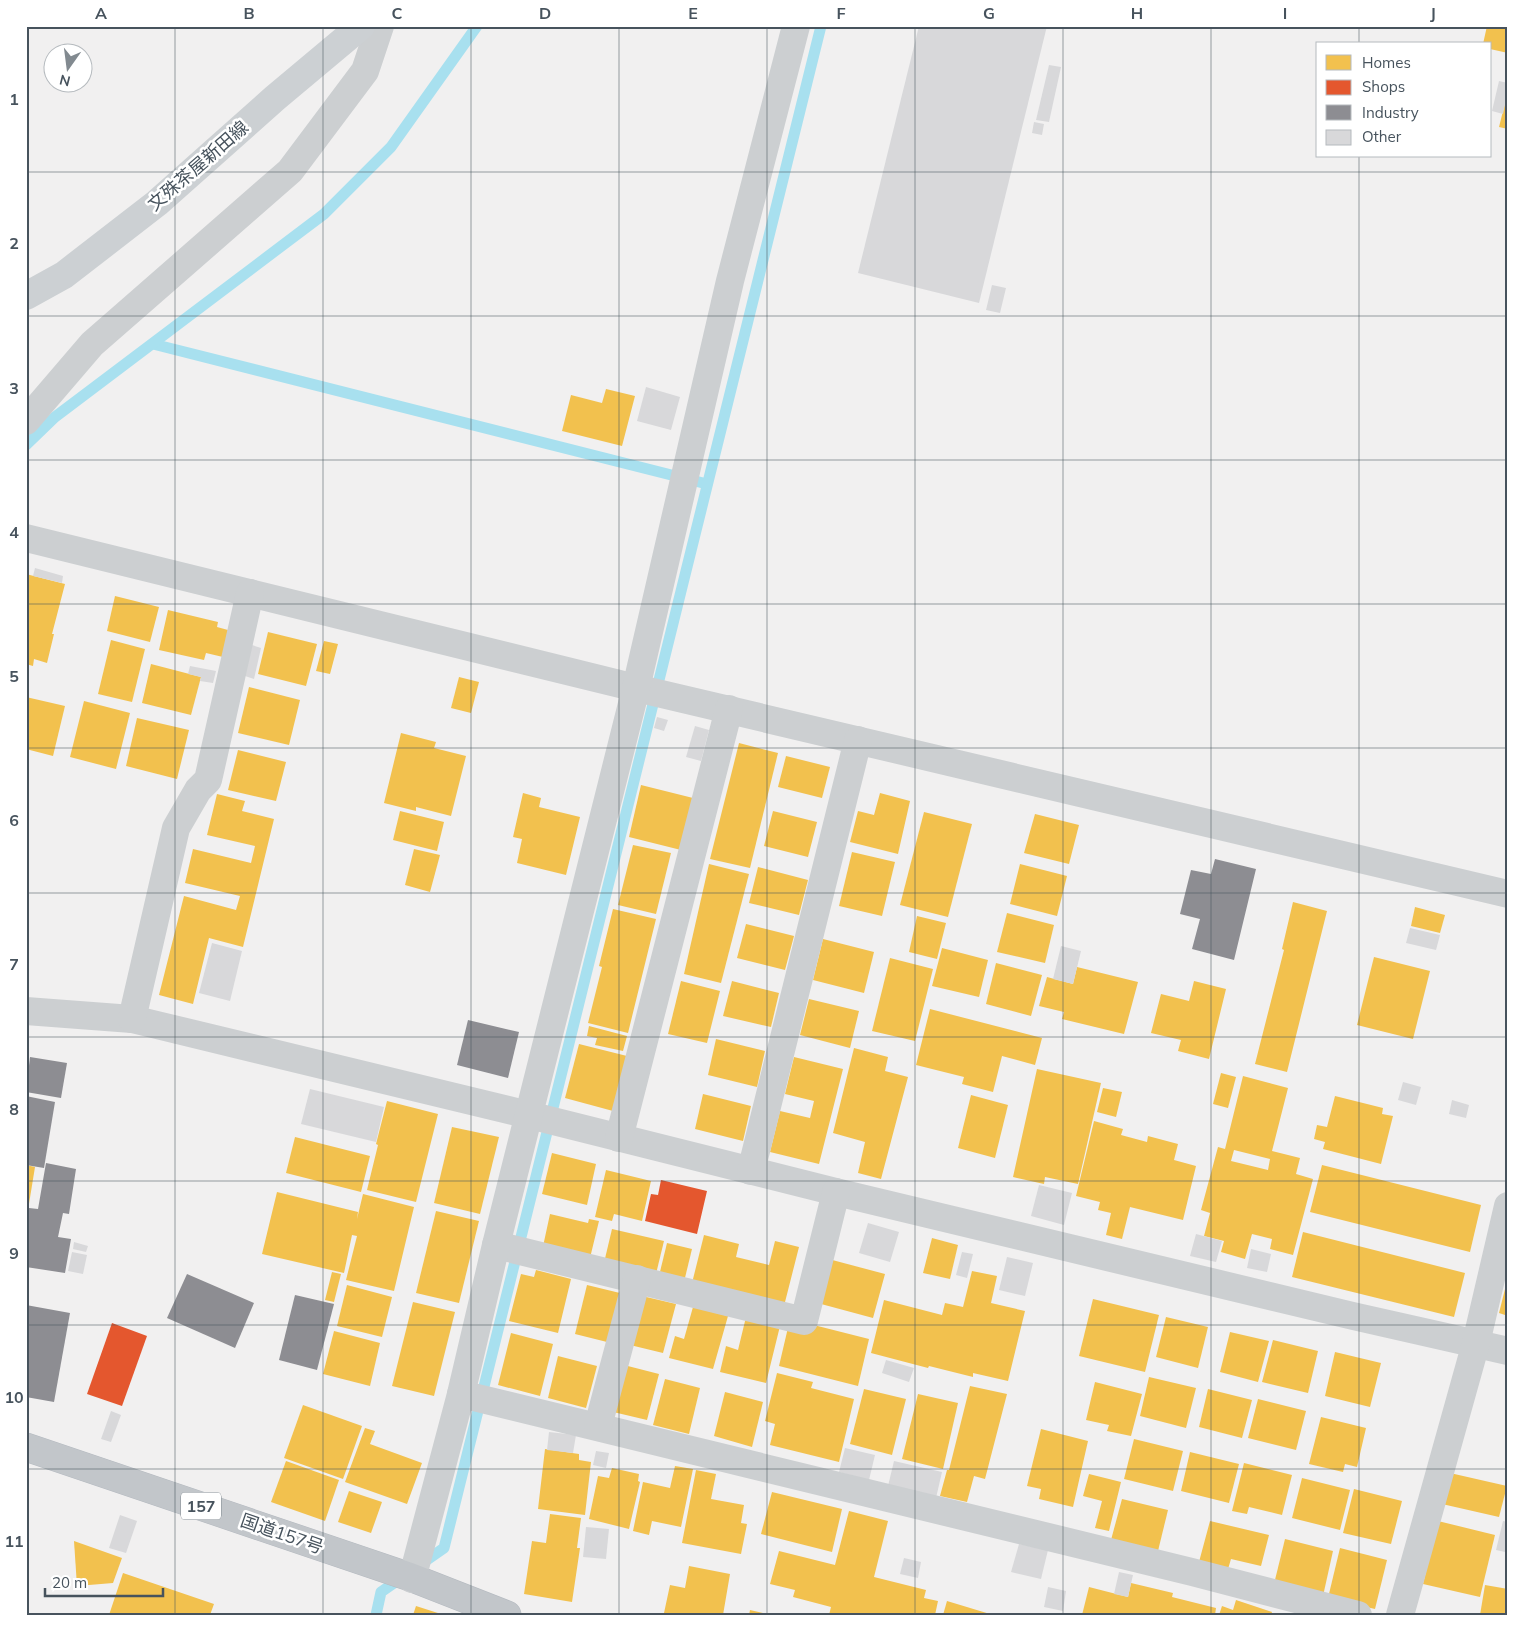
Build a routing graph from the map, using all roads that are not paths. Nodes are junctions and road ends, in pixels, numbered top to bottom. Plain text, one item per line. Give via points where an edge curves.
1 (361, 26) edge
2 (380, 26) edge
3 (796, 26) edge
4 (26, 296) edge
5 (26, 421) edge
6 (26, 538) edge
7 (250, 593) junction
8 (636, 688) junction
9 (729, 710) junction
10 (858, 740) junction
11 (1508, 894) edge
12 (26, 1011) edge
13 (132, 1019) junction
14 (529, 1115) junction
15 (619, 1138) junction
16 (751, 1171) junction
17 (836, 1192) junction
18 (1508, 1206) edge
19 (496, 1245) junction
20 (637, 1279) junction
21 (1476, 1343) junction
22 (1508, 1351) edge
23 (461, 1394) junction
24 (598, 1426) junction
25 (26, 1447) edge
26 (411, 1578) junction
27 (507, 1615) edge
28 (1358, 1615) edge
29 (1400, 1615) edge

1 - 4 main road, 文殊茶屋新田線 via 157,203 64,275
2 - 5 street via 365,71 290,171 92,344
3 - 8 street via 730,281
6 - 7 street
7 - 8 street
7 - 13 street via 208,780 198,790 176,828
8 - 9 street
8 - 14 street
9 - 10 street
9 - 15 street
10 - 11 street
10 - 16 street
12 - 13 street
13 - 14 street
14 - 15 street
14 - 19 street
15 - 16 street
16 - 17 street
17 - 20 street via 804,1321
17 - 21 street
18 - 21 street
19 - 20 street
19 - 23 street
20 - 24 street
21 - 22 street
21 - 29 street
23 - 24 street
23 - 26 street
24 - 28 street
25 - 26 highway, 国道157号 / 157
26 - 27 highway, 国道157号 / 157

